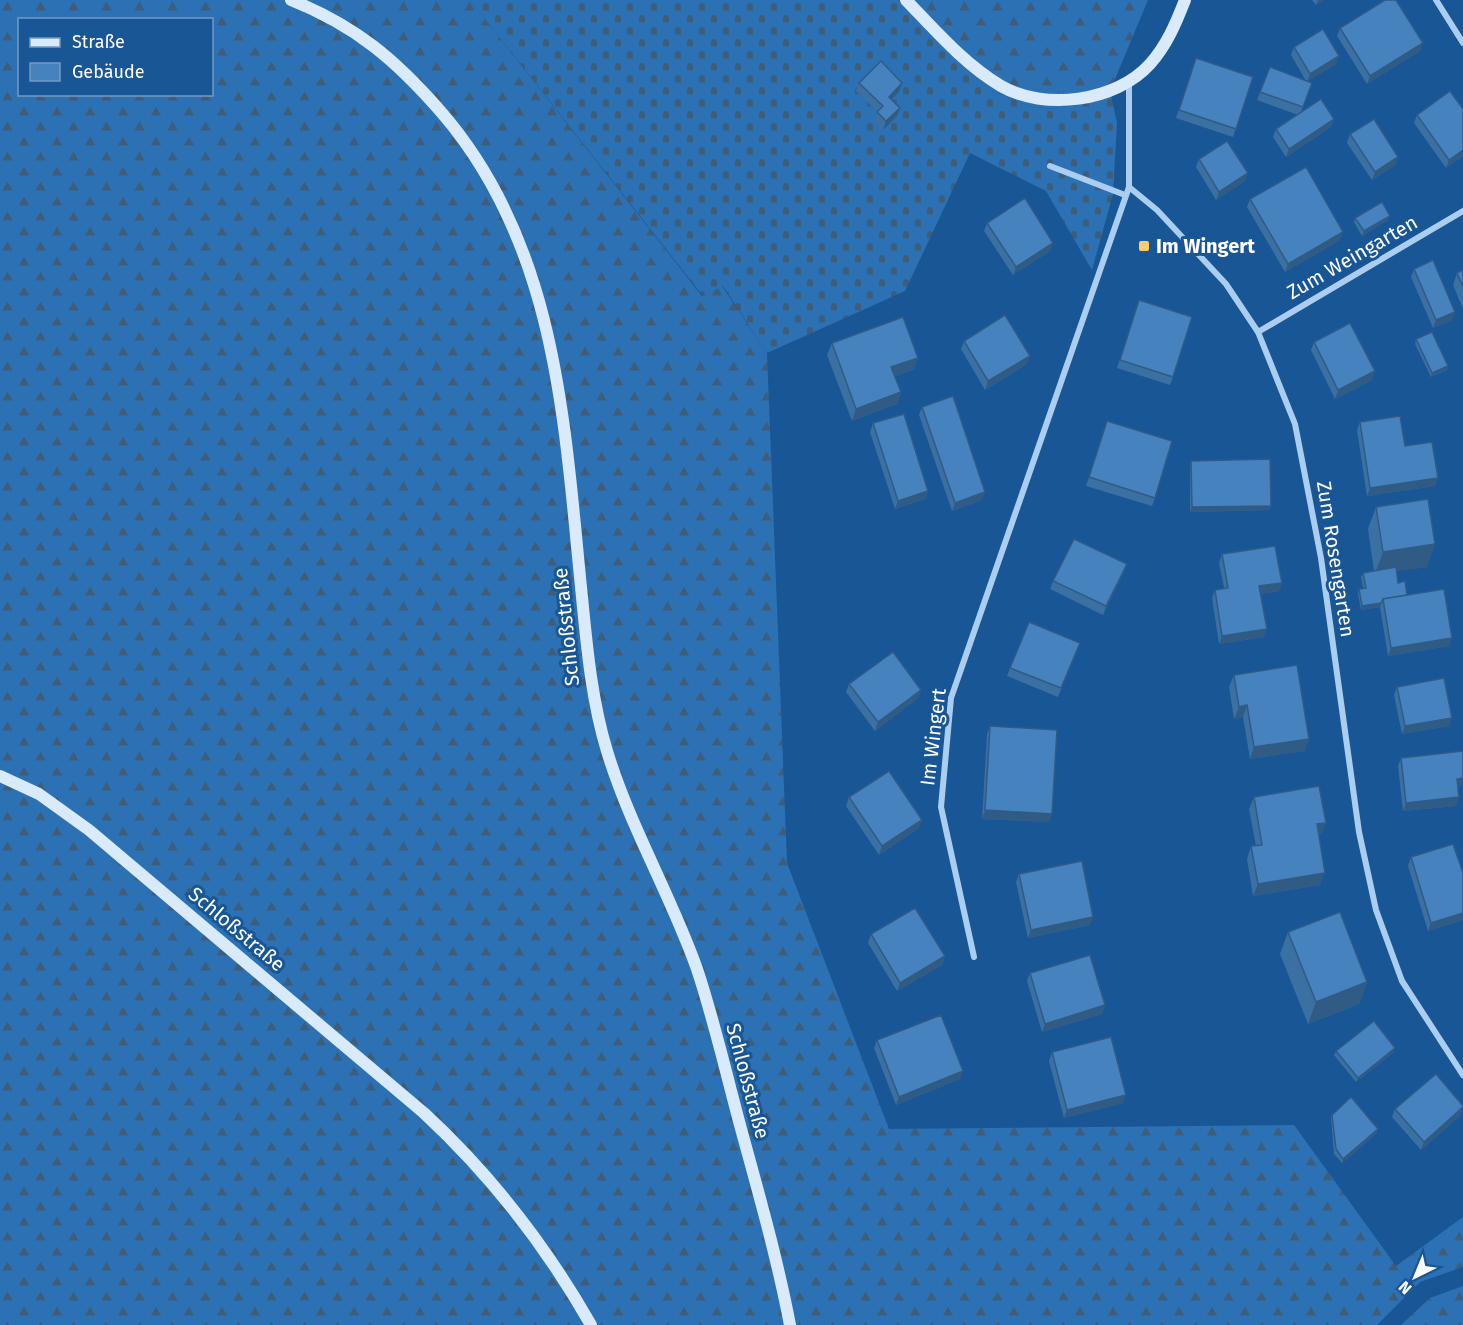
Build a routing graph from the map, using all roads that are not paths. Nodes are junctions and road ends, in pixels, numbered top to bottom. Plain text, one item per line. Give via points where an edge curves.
1 (291, 0) edge
2 (906, 0) edge
3 (1185, 0) edge
4 (1436, 0) edge
5 (1463, 43) edge
6 (1129, 80) junction
7 (1050, 166) dead end
8 (1129, 187) junction
9 (1125, 195) junction
10 (1463, 211) edge
11 (1258, 332) junction
12 (0, 776) edge
13 (974, 957) dead end
14 (1460, 1066) edge
15 (1463, 1075) edge
16 (591, 1325) edge
17 (790, 1325) edge

1 - 17 main road, Schloßstraße via 324,13 362,36 433,103 489,178 529,267 547,325 561,399 588,657 599,724 637,831 696,968
2 - 6 main road via 984,75 1024,96 1066,101 1089,97
3 - 6 main road via 1164,47
4 - 5 street
6 - 8 street
7 - 9 street
8 - 9 street, Im Wingert
8 - 11 street, Zum Rosengarten via 1157,210 1226,284
9 - 13 street, Im Wingert via 951,698 941,807
10 - 11 street, Zum Weingarten
11 - 14 street, Zum Rosengarten via 1295,424 1321,558 1359,832 1376,910 1402,981
12 - 16 main road, Schloßstraße via 39,794 89,830 441,1128 491,1180 528,1227
14 - 15 street, Zum Rosengarten

